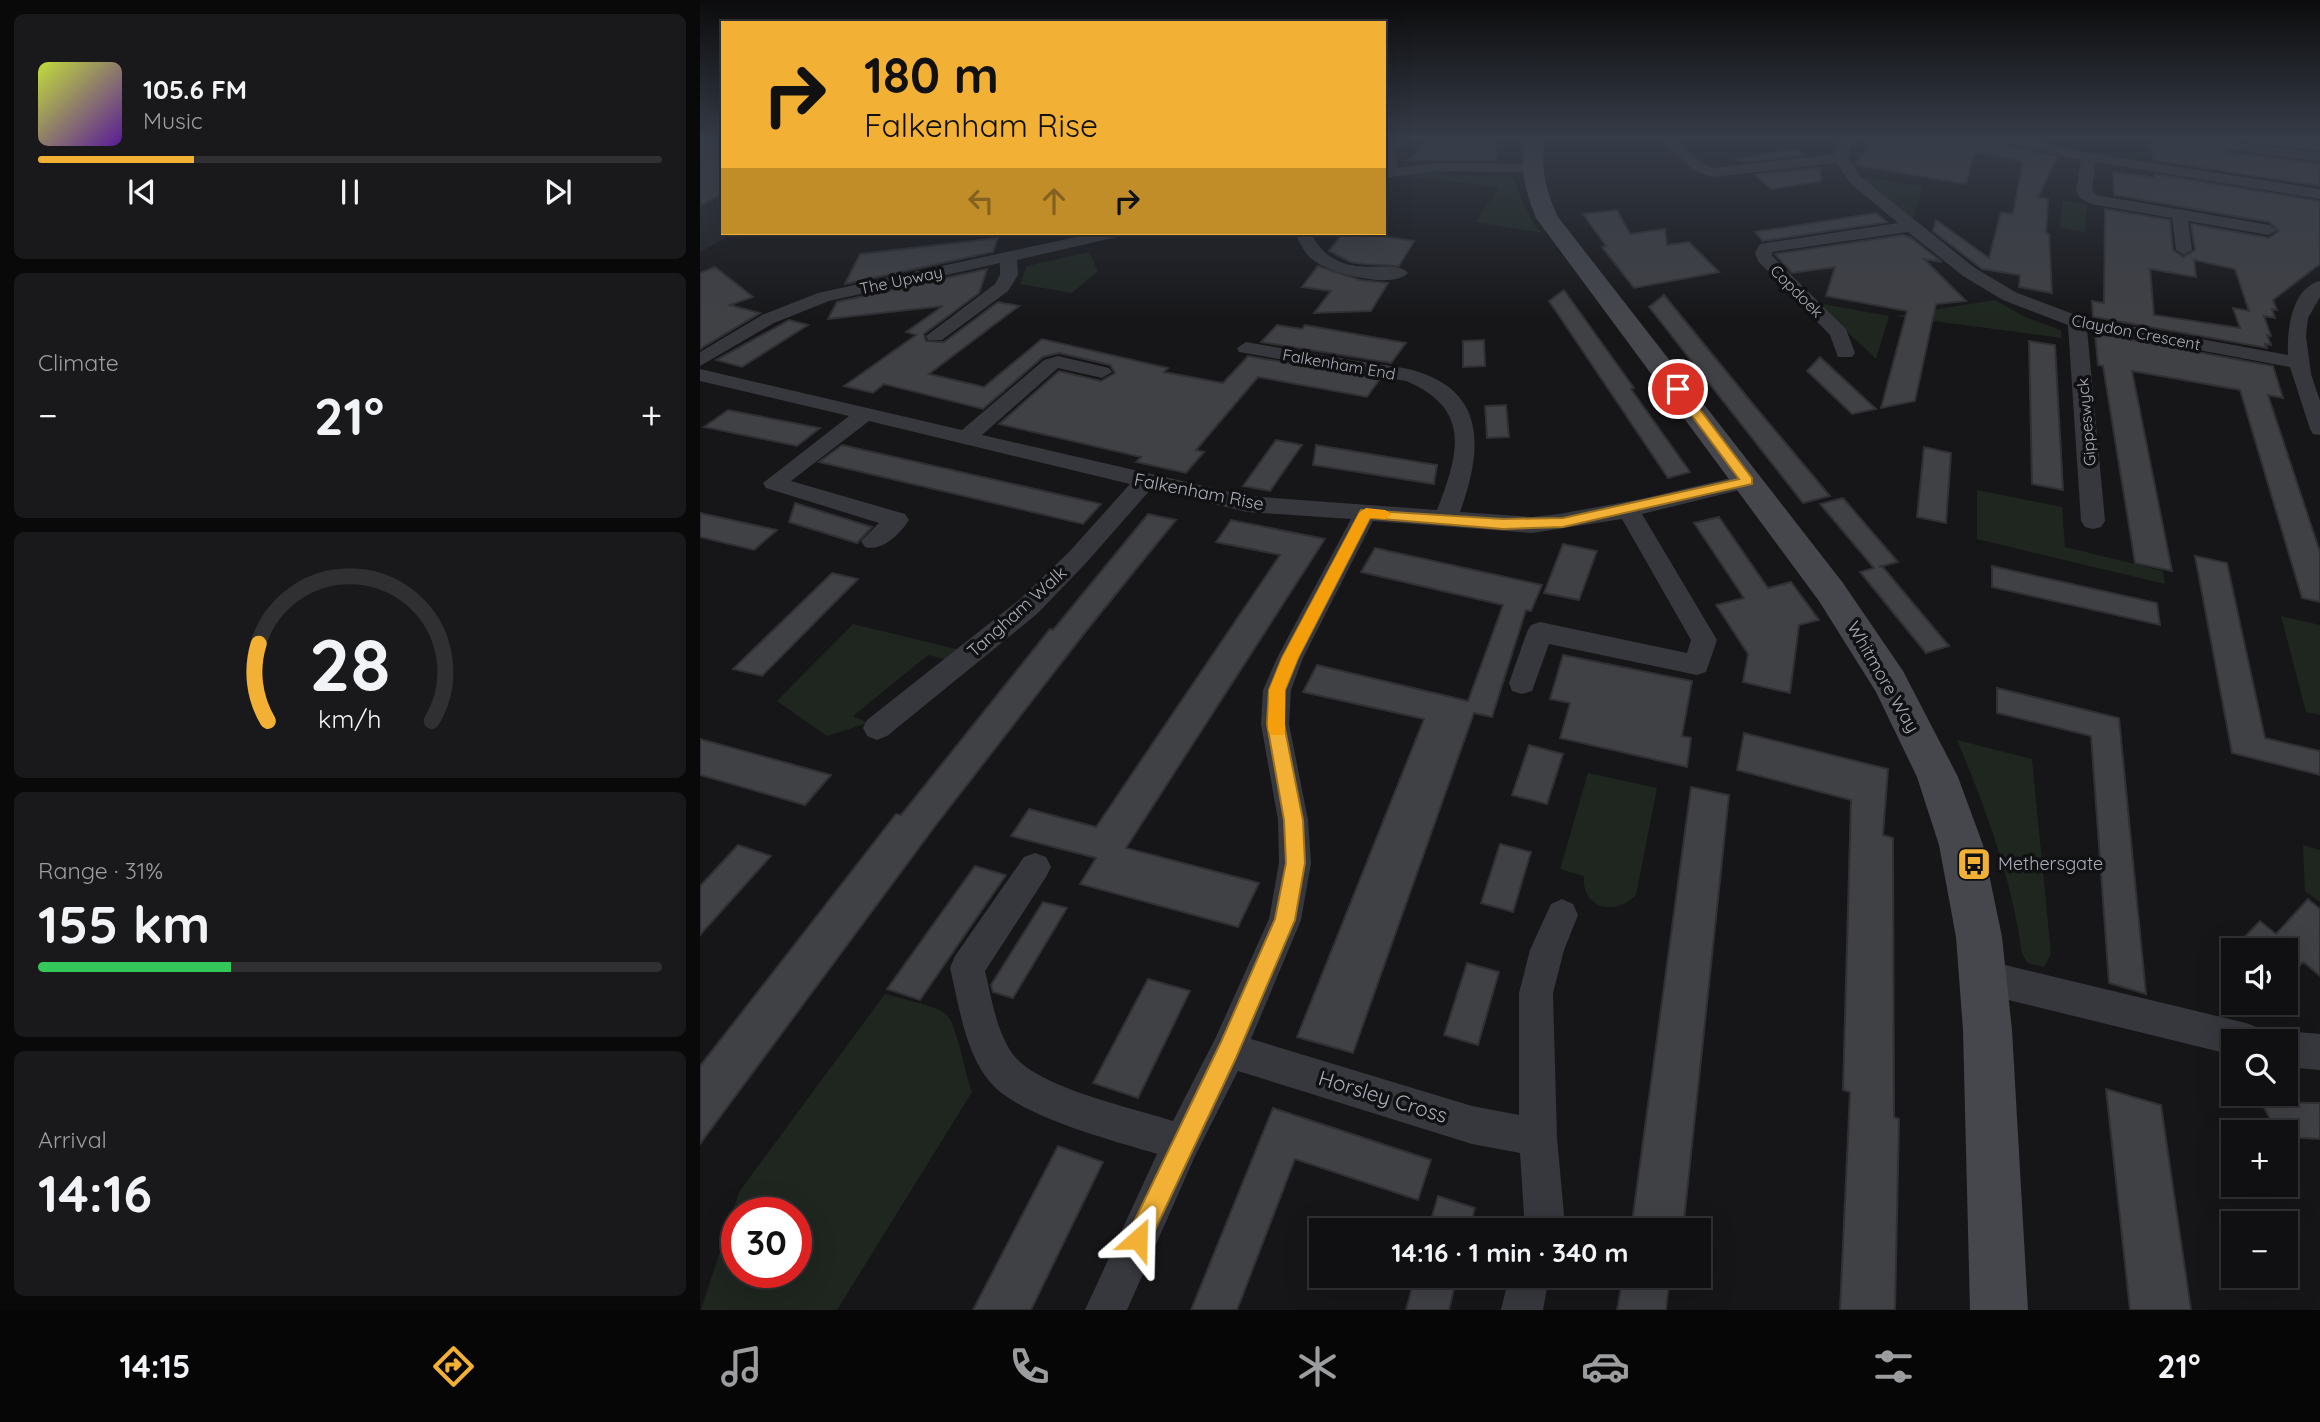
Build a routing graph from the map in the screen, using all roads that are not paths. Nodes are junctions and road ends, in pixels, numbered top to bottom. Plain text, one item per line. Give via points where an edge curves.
1 (1540, 199) edge
2 (1879, 199) edge
3 (2095, 199) edge
4 (2179, 215) junction
5 (1913, 226) junction
6 (2269, 230) dead end
7 (1106, 235) edge
8 (1304, 235) edge
9 (1766, 248) junction
10 (2184, 250) dead end
11 (1744, 252) dead end
12 (1008, 257) junction
13 (1399, 273) dead end
14 (2320, 286) edge
15 (2077, 323) junction
16 (935, 337) dead end
17 (1246, 348) dead end
18 (1845, 353) dead end
19 (700, 360) edge
20 (1102, 372) dead end
21 (700, 375) edge
22 (2306, 375) edge
23 (1432, 382) joint
24 (865, 414) junction
25 (2320, 429) edge
26 (964, 439) junction
27 (1748, 481) junction
28 (1144, 482) junction
29 (1628, 510) junction
30 (1366, 513) junction
31 (1446, 519) junction
32 (2093, 521) dead end
33 (873, 541) dead end
34 (1522, 683) dead end
35 (877, 728) dead end
36 (1035, 867) dead end
37 (1563, 915) dead end
38 (1984, 977) junction
39 (2221, 1035) edge
40 (1229, 1050) junction
41 (2298, 1050) edge
42 (2320, 1052) edge
43 (1538, 1138) junction
44 (1182, 1143) junction
45 (1543, 1218) edge
46 (1527, 1288) edge
47 (1106, 1310) edge
48 (1522, 1310) edge
49 (1999, 1310) edge

1 - 27 street, Whitmore Way via 1560,237
2 - 5 street, Claydon Crescent
3 - 4 street
4 - 6 street via 2238,230
4 - 10 street
5 - 9 street, Copdoek
5 - 15 street, Claydon Crescent via 1981,280
7 - 12 street, The Upway
8 - 13 street via 1311,250 1328,263
9 - 11 street
9 - 18 street, Copdoek via 1763,257 1839,332
12 - 16 street via 1009,275 1002,287
12 - 19 street, The Upway via 805,303 768,319
14 - 22 street via 2300,313
15 - 22 street, Claydon Crescent
15 - 32 street, Gippeswyck
17 - 23 street, Falkenham End
20 - 26 street via 1051,364
21 - 24 street, Falkenham Rise
22 - 25 street
23 - 31 street via 1460,411 1466,434 1462,479
24 - 26 street, Falkenham Rise
24 - 33 street via 774,483 897,520
26 - 28 street, Falkenham Rise
27 - 29 street, Falkenham Rise
27 - 38 street, Whitmore Way via 1871,649 1918,736 1962,848
28 - 30 street, Falkenham Rise via 1247,504
28 - 35 street, Tangham Walk via 1028,607
29 - 31 street, Falkenham Rise via 1532,525
29 - 34 street via 1704,640 1697,665 1540,632
30 - 31 street, Falkenham Rise
30 - 40 street via 1277,690 1275,724 1293,820 1295,863 1285,920
36 - 44 street via 967,968 988,1044 1004,1072 1030,1092
37 - 43 street via 1546,950 1536,993
38 - 39 street
38 - 49 street, Whitmore Way
40 - 43 street, Horsley Cross via 1472,1125
40 - 44 street
41 - 42 street
43 - 45 street
44 - 47 street
46 - 48 street

